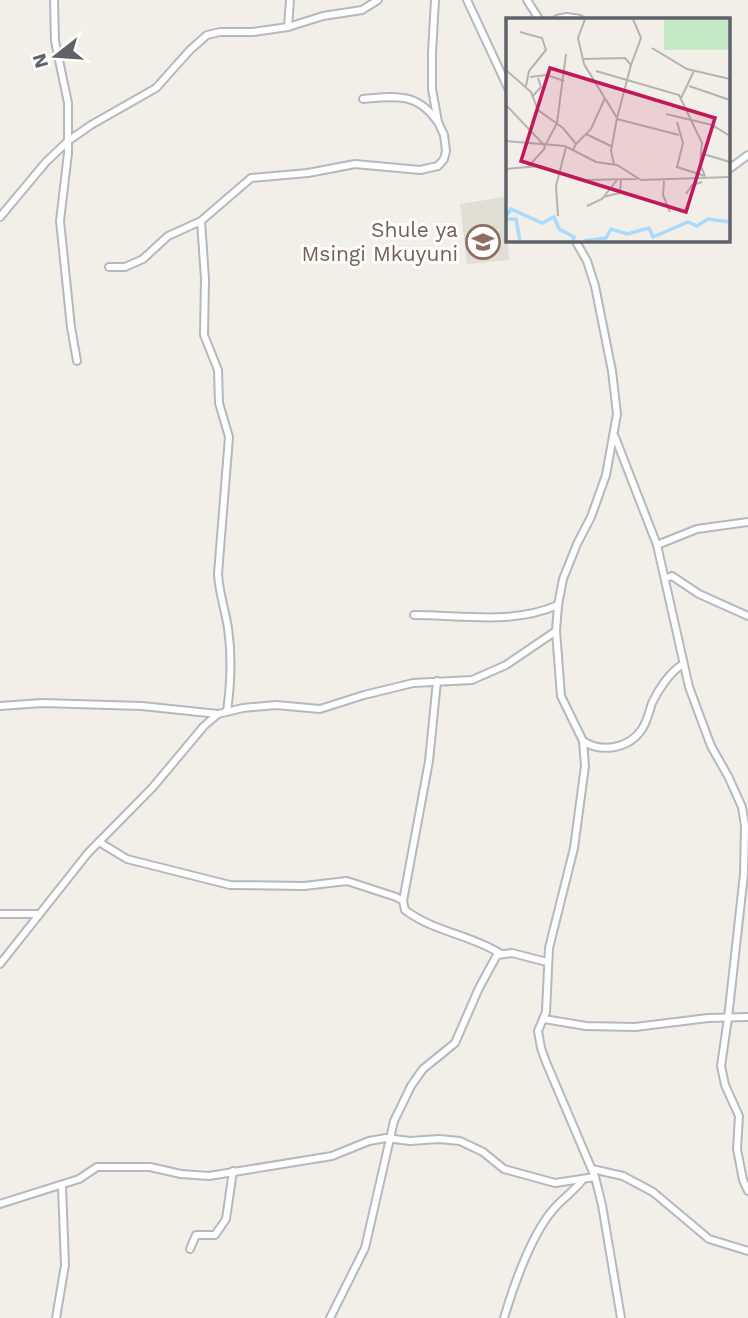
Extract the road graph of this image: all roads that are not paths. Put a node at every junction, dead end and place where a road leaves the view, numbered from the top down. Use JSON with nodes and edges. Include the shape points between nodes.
{"nodes":[{"id":1,"x":54,"y":0,"type":"edge"},
{"id":2,"x":289,"y":0,"type":"edge"},
{"id":3,"x":378,"y":0,"type":"edge"},
{"id":4,"x":435,"y":0,"type":"edge"},
{"id":5,"x":467,"y":0,"type":"edge"},
{"id":6,"x":527,"y":0,"type":"edge"},
{"id":7,"x":538,"y":18,"type":"edge"},
{"id":8,"x":288,"y":27,"type":"junction"},
{"id":9,"x":506,"y":84,"type":"edge"},
{"id":10,"x":363,"y":99,"type":"dead end"},
{"id":11,"x":438,"y":122,"type":"junction"},
{"id":12,"x":68,"y":141,"type":"junction"},
{"id":13,"x":748,"y":155,"type":"edge"},
{"id":14,"x":730,"y":168,"type":"edge"},
{"id":15,"x":0,"y":217,"type":"edge"},
{"id":16,"x":201,"y":221,"type":"junction"},
{"id":17,"x":576,"y":242,"type":"edge"},
{"id":18,"x":109,"y":267,"type":"dead end"},
{"id":19,"x":77,"y":361,"type":"dead end"},
{"id":20,"x":614,"y":435,"type":"junction"},
{"id":21,"x":748,"y":522,"type":"edge"},
{"id":22,"x":657,"y":545,"type":"junction"},
{"id":23,"x":666,"y":578,"type":"junction"},
{"id":24,"x":558,"y":605,"type":"junction"},
{"id":25,"x":414,"y":615,"type":"dead end"},
{"id":26,"x":748,"y":617,"type":"edge"},
{"id":27,"x":556,"y":631,"type":"junction"},
{"id":28,"x":683,"y":664,"type":"junction"},
{"id":29,"x":437,"y":681,"type":"junction"},
{"id":30,"x":0,"y":705,"type":"edge"},
{"id":31,"x":227,"y":711,"type":"junction"},
{"id":32,"x":218,"y":714,"type":"junction"},
{"id":33,"x":583,"y":741,"type":"junction"},
{"id":34,"x":99,"y":842,"type":"junction"},
{"id":35,"x":403,"y":901,"type":"junction"},
{"id":36,"x":0,"y":914,"type":"edge"},
{"id":37,"x":40,"y":914,"type":"junction"},
{"id":38,"x":501,"y":954,"type":"junction"},
{"id":39,"x":547,"y":962,"type":"junction"},
{"id":40,"x":0,"y":964,"type":"edge"},
{"id":41,"x":748,"y":1017,"type":"edge"},
{"id":42,"x":729,"y":1018,"type":"junction"},
{"id":43,"x":544,"y":1019,"type":"junction"},
{"id":44,"x":390,"y":1138,"type":"junction"},
{"id":45,"x":592,"y":1169,"type":"junction"},
{"id":46,"x":233,"y":1171,"type":"junction"},
{"id":47,"x":595,"y":1177,"type":"junction"},
{"id":48,"x":583,"y":1179,"type":"junction"},
{"id":49,"x":62,"y":1186,"type":"junction"},
{"id":50,"x":748,"y":1191,"type":"edge"},
{"id":51,"x":0,"y":1204,"type":"edge"},
{"id":52,"x":190,"y":1249,"type":"dead end"},
{"id":53,"x":748,"y":1251,"type":"edge"},
{"id":54,"x":56,"y":1318,"type":"edge"},
{"id":55,"x":330,"y":1318,"type":"edge"},
{"id":56,"x":504,"y":1318,"type":"edge"},
{"id":57,"x":621,"y":1318,"type":"edge"}],
"edges":[{"from":1,"to":12,"type":"street","via":[[55,41],[67,94]]},
{"from":2,"to":8,"type":"street"},
{"from":3,"to":8,"type":"street","via":[[366,8]]},
{"from":4,"to":11,"type":"street","via":[[432,73]]},
{"from":5,"to":9,"type":"street"},
{"from":6,"to":7,"type":"street"},
{"from":8,"to":12,"type":"street","via":[[207,35],[156,88]]},
{"from":10,"to":11,"type":"street","via":[[404,97],[423,106]]},
{"from":11,"to":16,"type":"street","via":[[446,151],[432,169],[355,164],[254,178]]},
{"from":12,"to":15,"type":"street"},
{"from":12,"to":19,"type":"street","via":[[60,221]]},
{"from":13,"to":14,"type":"street"},
{"from":16,"to":18,"type":"street","via":[[168,236],[134,264]]},
{"from":16,"to":31,"type":"street","via":[[204,335],[218,370],[219,403],[229,437],[218,574],[229,641]]},
{"from":17,"to":20,"type":"street","via":[[595,286],[617,401]]},
{"from":20,"to":22,"type":"street"},
{"from":20,"to":24,"type":"street","via":[[606,475],[563,579]]},
{"from":21,"to":22,"type":"street","via":[[697,529]]},
{"from":22,"to":23,"type":"street"},
{"from":23,"to":26,"type":"street","via":[[672,576]]},
{"from":23,"to":28,"type":"street"},
{"from":24,"to":25,"type":"street","via":[[510,617]]},
{"from":24,"to":27,"type":"street"},
{"from":27,"to":29,"type":"street","via":[[484,676]]},
{"from":27,"to":33,"type":"street","via":[[562,703]]},
{"from":28,"to":33,"type":"street","via":[[656,695],[642,730],[634,737],[598,749]]},
{"from":28,"to":42,"type":"street","via":[[703,727],[742,807],[745,826]]},
{"from":29,"to":31,"type":"street","via":[[396,687],[320,709],[276,705]]},
{"from":29,"to":35,"type":"street","via":[[429,761]]},
{"from":30,"to":32,"type":"street","via":[[142,706]]},
{"from":31,"to":32,"type":"street"},
{"from":32,"to":34,"type":"street"},
{"from":33,"to":39,"type":"street","via":[[582,802]]},
{"from":34,"to":35,"type":"street","via":[[127,859],[230,885],[304,886],[347,881]]},
{"from":34,"to":37,"type":"street"},
{"from":35,"to":38,"type":"street","via":[[405,910],[428,925]]},
{"from":36,"to":37,"type":"street"},
{"from":37,"to":40,"type":"street"},
{"from":38,"to":39,"type":"street"},
{"from":38,"to":44,"type":"street","via":[[486,973],[455,1043],[428,1064],[411,1086]]},
{"from":39,"to":43,"type":"street"},
{"from":41,"to":42,"type":"street"},
{"from":42,"to":43,"type":"street","via":[[635,1027]]},
{"from":42,"to":50,"type":"street","via":[[720,1066],[739,1116],[737,1149]]},
{"from":43,"to":45,"type":"street","via":[[538,1031],[541,1048]]},
{"from":44,"to":46,"type":"street","via":[[332,1156]]},
{"from":44,"to":48,"type":"street","via":[[460,1142],[513,1173],[555,1183]]},
{"from":44,"to":55,"type":"street","via":[[365,1248]]},
{"from":45,"to":47,"type":"street"},
{"from":45,"to":53,"type":"street","via":[[616,1173],[653,1192],[709,1239]]},
{"from":46,"to":49,"type":"street","via":[[209,1175],[150,1167],[97,1167]]},
{"from":46,"to":52,"type":"street","via":[[226,1219],[215,1235],[196,1235]]},
{"from":47,"to":48,"type":"street"},
{"from":47,"to":57,"type":"street"},
{"from":48,"to":56,"type":"street","via":[[552,1210],[540,1231]]},
{"from":49,"to":51,"type":"street"},
{"from":49,"to":54,"type":"street","via":[[65,1265]]}]}
